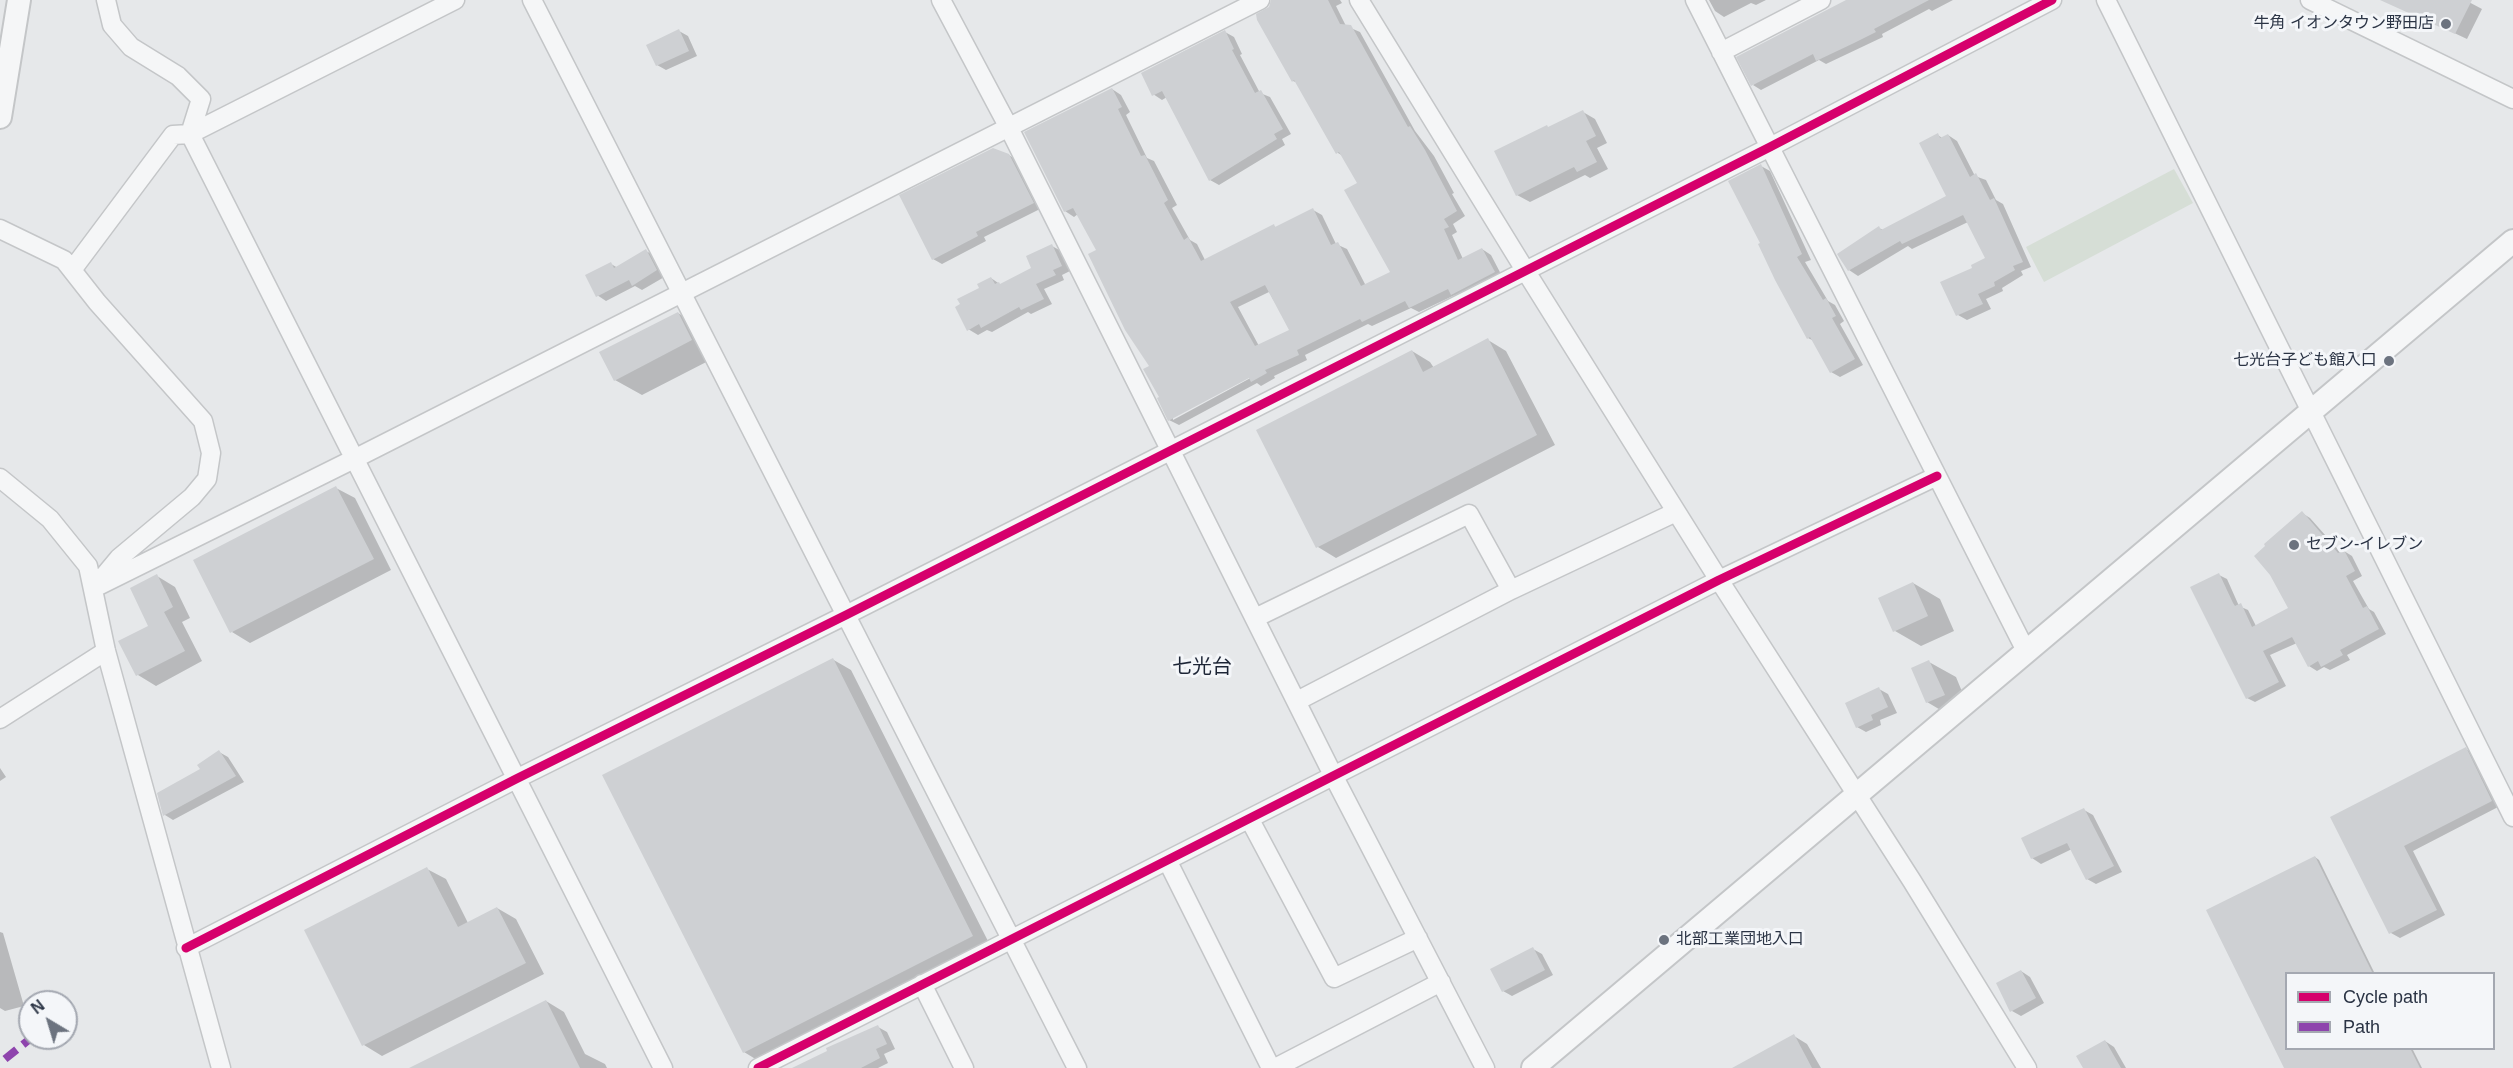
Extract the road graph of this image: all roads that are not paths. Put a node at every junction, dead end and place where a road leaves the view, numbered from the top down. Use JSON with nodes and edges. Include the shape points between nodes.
{"nodes":[{"id":1,"x":19,"y":0,"type":"edge"},
{"id":2,"x":106,"y":0,"type":"edge"},
{"id":3,"x":455,"y":0,"type":"edge"},
{"id":4,"x":532,"y":0,"type":"edge"},
{"id":5,"x":941,"y":0,"type":"edge"},
{"id":6,"x":1260,"y":0,"type":"edge"},
{"id":7,"x":1359,"y":0,"type":"edge"},
{"id":8,"x":1695,"y":0,"type":"edge"},
{"id":9,"x":1821,"y":0,"type":"edge"},
{"id":10,"x":2052,"y":0,"type":"edge"},
{"id":11,"x":2106,"y":0,"type":"edge"},
{"id":12,"x":2310,"y":0,"type":"edge"},
{"id":13,"x":1721,"y":52,"type":"junction"},
{"id":14,"x":2513,"y":99,"type":"edge"},
{"id":15,"x":0,"y":117,"type":"edge"},
{"id":16,"x":1008,"y":126,"type":"junction"},
{"id":17,"x":190,"y":134,"type":"junction"},
{"id":18,"x":1770,"y":147,"type":"junction"},
{"id":19,"x":0,"y":229,"type":"edge"},
{"id":20,"x":2513,"y":241,"type":"edge"},
{"id":21,"x":72,"y":270,"type":"junction"},
{"id":22,"x":1525,"y":270,"type":"junction"},
{"id":23,"x":682,"y":292,"type":"junction"},
{"id":24,"x":2312,"y":410,"type":"junction"},
{"id":25,"x":1171,"y":449,"type":"junction"},
{"id":26,"x":356,"y":458,"type":"junction"},
{"id":27,"x":1937,"y":476,"type":"junction"},
{"id":28,"x":0,"y":478,"type":"edge"},
{"id":29,"x":1676,"y":512,"type":"junction"},
{"id":30,"x":1719,"y":580,"type":"junction"},
{"id":31,"x":94,"y":588,"type":"junction"},
{"id":32,"x":1511,"y":590,"type":"junction"},
{"id":33,"x":846,"y":615,"type":"junction"},
{"id":34,"x":1255,"y":618,"type":"junction"},
{"id":35,"x":106,"y":651,"type":"junction"},
{"id":36,"x":2026,"y":651,"type":"junction"},
{"id":37,"x":1297,"y":701,"type":"junction"},
{"id":38,"x":0,"y":719,"type":"edge"},
{"id":39,"x":1334,"y":777,"type":"junction"},
{"id":40,"x":516,"y":779,"type":"junction"},
{"id":41,"x":1856,"y":794,"type":"junction"},
{"id":42,"x":2513,"y":817,"type":"edge"},
{"id":43,"x":1250,"y":820,"type":"junction"},
{"id":44,"x":1168,"y":862,"type":"junction"},
{"id":45,"x":1418,"y":938,"type":"junction"},
{"id":46,"x":1010,"y":940,"type":"junction"},
{"id":47,"x":186,"y":948,"type":"junction"},
{"id":48,"x":1441,"y":982,"type":"junction"},
{"id":49,"x":922,"y":984,"type":"junction"},
{"id":50,"x":221,"y":1068,"type":"edge"},
{"id":51,"x":663,"y":1068,"type":"edge"},
{"id":52,"x":758,"y":1068,"type":"edge"},
{"id":53,"x":964,"y":1068,"type":"edge"},
{"id":54,"x":1077,"y":1068,"type":"edge"},
{"id":55,"x":1273,"y":1068,"type":"edge"},
{"id":56,"x":1485,"y":1068,"type":"edge"},
{"id":57,"x":1533,"y":1068,"type":"edge"},
{"id":58,"x":2027,"y":1068,"type":"edge"}],
"edges":[{"from":1,"to":15,"type":"street"},
{"from":2,"to":17,"type":"street","via":[[112,25],[131,46],[178,76],[201,99]]},
{"from":3,"to":17,"type":"street"},
{"from":4,"to":23,"type":"street"},
{"from":5,"to":16,"type":"street"},
{"from":6,"to":16,"type":"street"},
{"from":7,"to":22,"type":"street"},
{"from":8,"to":13,"type":"street"},
{"from":9,"to":13,"type":"street"},
{"from":10,"to":18,"type":"street"},
{"from":11,"to":24,"type":"street"},
{"from":12,"to":14,"type":"street"},
{"from":13,"to":18,"type":"street"},
{"from":16,"to":23,"type":"street"},
{"from":16,"to":25,"type":"street"},
{"from":17,"to":21,"type":"street","via":[[173,135]]},
{"from":17,"to":26,"type":"street"},
{"from":18,"to":22,"type":"street"},
{"from":18,"to":27,"type":"street"},
{"from":19,"to":21,"type":"street","via":[[64,260]]},
{"from":20,"to":24,"type":"street"},
{"from":21,"to":31,"type":"street","via":[[203,421],[211,453],[207,479],[192,498],[119,558]]},
{"from":22,"to":25,"type":"street"},
{"from":22,"to":29,"type":"street"},
{"from":23,"to":26,"type":"street"},
{"from":23,"to":33,"type":"street"},
{"from":24,"to":36,"type":"street"},
{"from":24,"to":42,"type":"street"},
{"from":25,"to":33,"type":"street"},
{"from":25,"to":34,"type":"street"},
{"from":26,"to":31,"type":"street"},
{"from":26,"to":40,"type":"street"},
{"from":27,"to":30,"type":"street"},
{"from":27,"to":36,"type":"street"},
{"from":28,"to":31,"type":"street","via":[[50,519],[88,566]]},
{"from":29,"to":30,"type":"street"},
{"from":29,"to":32,"type":"street"},
{"from":30,"to":39,"type":"street"},
{"from":30,"to":41,"type":"street"},
{"from":31,"to":35,"type":"street"},
{"from":32,"to":34,"type":"street","via":[[1468,514]]},
{"from":32,"to":37,"type":"street"},
{"from":33,"to":40,"type":"street"},
{"from":33,"to":46,"type":"street"},
{"from":34,"to":37,"type":"street"},
{"from":35,"to":38,"type":"street"},
{"from":35,"to":47,"type":"street"},
{"from":36,"to":41,"type":"street"},
{"from":37,"to":39,"type":"street"},
{"from":39,"to":43,"type":"street"},
{"from":39,"to":45,"type":"street"},
{"from":40,"to":47,"type":"street"},
{"from":40,"to":51,"type":"street"},
{"from":41,"to":57,"type":"street"},
{"from":41,"to":58,"type":"street"},
{"from":43,"to":44,"type":"street"},
{"from":43,"to":45,"type":"street","via":[[1334,978]]},
{"from":44,"to":46,"type":"street"},
{"from":44,"to":55,"type":"street"},
{"from":45,"to":48,"type":"street"},
{"from":46,"to":49,"type":"street"},
{"from":46,"to":54,"type":"street"},
{"from":47,"to":50,"type":"street"},
{"from":48,"to":55,"type":"street"},
{"from":48,"to":56,"type":"street"},
{"from":49,"to":52,"type":"street"},
{"from":49,"to":53,"type":"street"}]}
